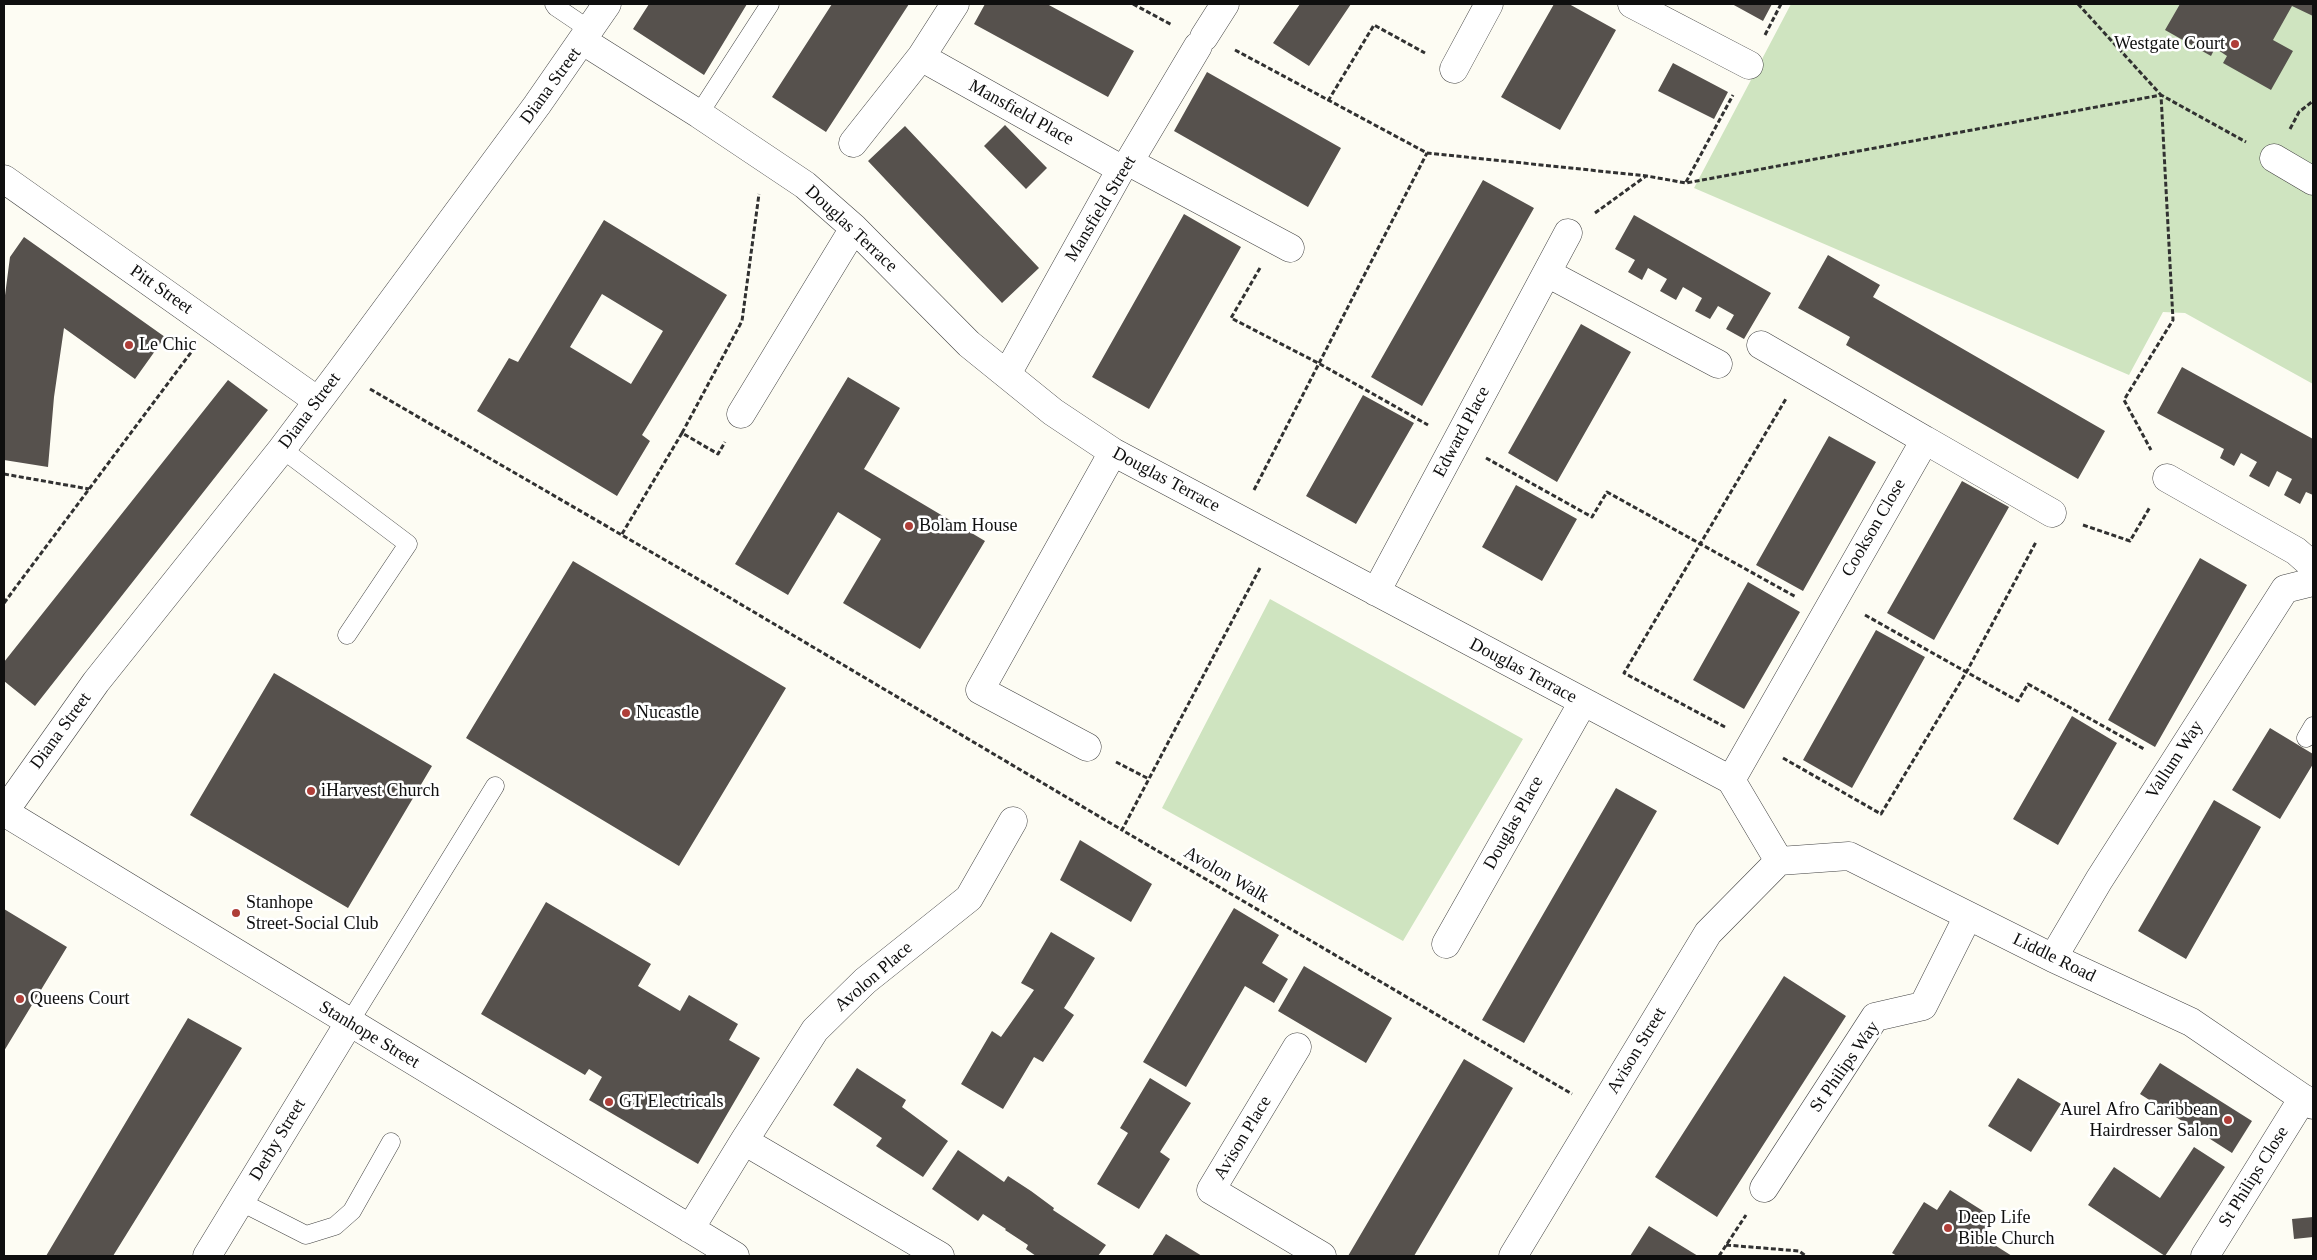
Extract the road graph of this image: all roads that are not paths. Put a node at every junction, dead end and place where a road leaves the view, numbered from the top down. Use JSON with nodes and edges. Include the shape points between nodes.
{"nodes":[{"id":1,"x":554,"y":4,"type":"edge"},
{"id":2,"x":607,"y":4,"type":"edge"},
{"id":3,"x":770,"y":4,"type":"edge"},
{"id":4,"x":955,"y":4,"type":"edge"},
{"id":5,"x":1225,"y":4,"type":"edge"},
{"id":6,"x":1489,"y":4,"type":"edge"},
{"id":7,"x":1632,"y":4,"type":"edge"},
{"id":8,"x":586,"y":36,"type":"junction"},
{"id":9,"x":921,"y":57,"type":"junction"},
{"id":10,"x":1749,"y":65,"type":"dead end"},
{"id":11,"x":1454,"y":69,"type":"road end"},
{"id":12,"x":699,"y":114,"type":"junction"},
{"id":13,"x":853,"y":144,"type":"dead end"},
{"id":14,"x":2274,"y":158,"type":"road end"},
{"id":15,"x":1125,"y":165,"type":"junction"},
{"id":16,"x":4,"y":179,"type":"edge"},
{"id":17,"x":2313,"y":181,"type":"edge"},
{"id":18,"x":854,"y":228,"type":"junction"},
{"id":19,"x":1568,"y":233,"type":"road end"},
{"id":20,"x":1283,"y":245,"type":"road end"},
{"id":21,"x":1547,"y":273,"type":"junction"},
{"id":22,"x":1761,"y":345,"type":"dead end"},
{"id":23,"x":1718,"y":364,"type":"dead end"},
{"id":24,"x":1007,"y":374,"type":"junction"},
{"id":25,"x":318,"y":401,"type":"junction"},
{"id":26,"x":741,"y":414,"type":"road end"},
{"id":27,"x":1925,"y":440,"type":"junction"},
{"id":28,"x":282,"y":448,"type":"junction"},
{"id":29,"x":1113,"y":452,"type":"junction"},
{"id":30,"x":2167,"y":478,"type":"road end"},
{"id":31,"x":2052,"y":513,"type":"road end"},
{"id":32,"x":2313,"y":566,"type":"edge"},
{"id":33,"x":2313,"y":582,"type":"edge"},
{"id":34,"x":1376,"y":592,"type":"junction"},
{"id":35,"x":347,"y":635,"type":"dead end"},
{"id":36,"x":1583,"y":702,"type":"junction"},
{"id":37,"x":1087,"y":747,"type":"dead end"},
{"id":38,"x":1731,"y":780,"type":"junction"},
{"id":39,"x":495,"y":786,"type":"dead end"},
{"id":40,"x":4,"y":812,"type":"edge"},
{"id":41,"x":1013,"y":821,"type":"dead end"},
{"id":42,"x":1779,"y":861,"type":"junction"},
{"id":43,"x":1968,"y":916,"type":"junction"},
{"id":44,"x":1446,"y":944,"type":"dead end"},
{"id":45,"x":2053,"y":958,"type":"junction"},
{"id":46,"x":349,"y":1023,"type":"junction"},
{"id":47,"x":1297,"y":1047,"type":"dead end"},
{"id":48,"x":2308,"y":1102,"type":"edge"},
{"id":49,"x":744,"y":1141,"type":"junction"},
{"id":50,"x":391,"y":1142,"type":"dead end"},
{"id":51,"x":1764,"y":1188,"type":"road end"},
{"id":52,"x":241,"y":1202,"type":"junction"},
{"id":53,"x":690,"y":1229,"type":"junction"},
{"id":54,"x":1305,"y":1252,"type":"edge"},
{"id":55,"x":207,"y":1256,"type":"edge"},
{"id":56,"x":735,"y":1256,"type":"edge"},
{"id":57,"x":940,"y":1256,"type":"edge"},
{"id":58,"x":1513,"y":1256,"type":"edge"},
{"id":59,"x":2205,"y":1256,"type":"edge"}],
"edges":[{"from":1,"to":8,"type":"lane"},
{"from":2,"to":8,"type":"street","name":"Diana Street"},
{"from":3,"to":12,"type":"lane"},
{"from":4,"to":9,"type":"street"},
{"from":5,"to":15,"type":"street","name":"Mansfield Street","via":[[1210,43]]},
{"from":6,"to":11,"type":"street"},
{"from":7,"to":10,"type":"street"},
{"from":8,"to":12,"type":"street","name":"Douglas Terrace"},
{"from":8,"to":25,"type":"street","name":"Diana Street"},
{"from":9,"to":13,"type":"street"},
{"from":9,"to":15,"type":"street","name":"Mansfield Place"},
{"from":12,"to":18,"type":"street","name":"Douglas Terrace","via":[[804,185]]},
{"from":14,"to":17,"type":"street"},
{"from":15,"to":20,"type":"street","name":"Mansfield Place"},
{"from":15,"to":24,"type":"street","name":"Mansfield Street"},
{"from":16,"to":25,"type":"street","name":"Pitt Street"},
{"from":18,"to":24,"type":"street","name":"Douglas Terrace","via":[[969,344]]},
{"from":18,"to":26,"type":"street"},
{"from":19,"to":21,"type":"street","name":"Edward Place"},
{"from":21,"to":23,"type":"street"},
{"from":21,"to":34,"type":"street","name":"Edward Place"},
{"from":22,"to":27,"type":"street"},
{"from":24,"to":29,"type":"street","name":"Douglas Terrace","via":[[1053,412]]},
{"from":25,"to":28,"type":"street","name":"Diana Street"},
{"from":27,"to":31,"type":"street"},
{"from":27,"to":38,"type":"street","name":"Cookson Close"},
{"from":28,"to":35,"type":"lane","via":[[408,544]]},
{"from":28,"to":40,"type":"street","name":"Diana Street","via":[[96,682]]},
{"from":29,"to":34,"type":"street","name":"Douglas Terrace"},
{"from":29,"to":37,"type":"street","via":[[980,690]]},
{"from":30,"to":32,"type":"street","via":[[2296,551]]},
{"from":33,"to":45,"type":"street","name":"Vallum Way","via":[[2285,589],[2099,880]]},
{"from":34,"to":36,"type":"street","name":"Douglas Terrace"},
{"from":36,"to":38,"type":"street","name":"Douglas Terrace"},
{"from":36,"to":44,"type":"street","name":"Douglas Place"},
{"from":38,"to":42,"type":"street"},
{"from":39,"to":46,"type":"lane"},
{"from":40,"to":46,"type":"street","name":"Stanhope Street"},
{"from":41,"to":49,"type":"street","name":"Avolon Place","via":[[969,898],[865,981],[815,1030]]},
{"from":42,"to":43,"type":"street","name":"Liddle Road","via":[[1849,856]]},
{"from":42,"to":58,"type":"street","name":"Avison Street","via":[[1708,933]]},
{"from":43,"to":45,"type":"street","name":"Liddle Road"},
{"from":43,"to":51,"type":"street","name":"St Philips Way","via":[[1923,1006],[1875,1018]]},
{"from":45,"to":48,"type":"street","name":"Liddle Road","via":[[2191,1022]]},
{"from":46,"to":52,"type":"street","name":"Derby Street"},
{"from":46,"to":53,"type":"street","name":"Stanhope Street"},
{"from":47,"to":54,"type":"street","name":"Avison Place","via":[[1211,1190]]},
{"from":48,"to":59,"type":"street","name":"St Philips Close"},
{"from":49,"to":53,"type":"street","name":"Avolon Place"},
{"from":49,"to":57,"type":"street"},
{"from":50,"to":52,"type":"lane","via":[[352,1211],[335,1226],[306,1234]]},
{"from":52,"to":55,"type":"street","name":"Derby Street"},
{"from":53,"to":56,"type":"street","name":"Stanhope Street"}]}
